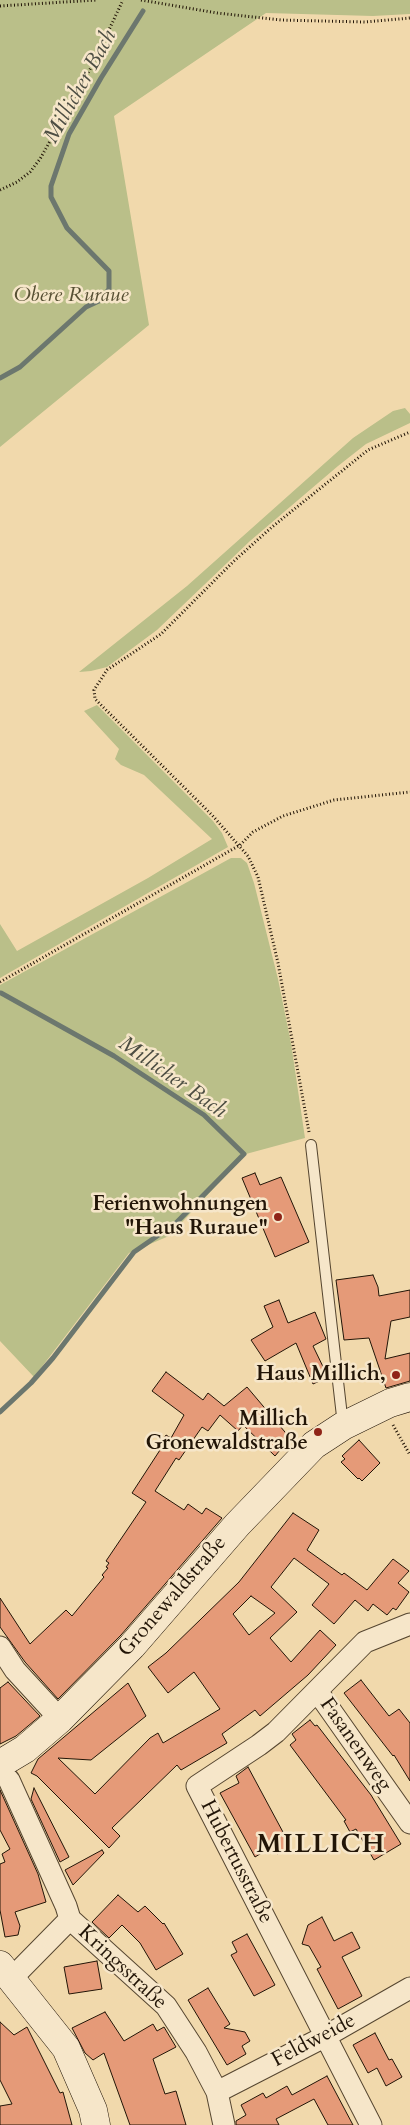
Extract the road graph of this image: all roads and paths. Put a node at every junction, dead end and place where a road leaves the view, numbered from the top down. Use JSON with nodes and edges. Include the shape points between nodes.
{"nodes":[{"id":1,"x":97,"y":0,"type":"edge"},
{"id":2,"x":123,"y":0,"type":"edge"},
{"id":3,"x":142,"y":0,"type":"edge"},
{"id":4,"x":0,"y":6,"type":"edge"},
{"id":5,"x":410,"y":18,"type":"edge"},
{"id":6,"x":0,"y":190,"type":"edge"},
{"id":7,"x":410,"y":432,"type":"edge"},
{"id":8,"x":410,"y":792,"type":"edge"},
{"id":9,"x":240,"y":846,"type":"junction"},
{"id":10,"x":0,"y":982,"type":"edge"},
{"id":11,"x":311,"y":1145,"type":"joint"},
{"id":12,"x":410,"y":1397,"type":"edge"},
{"id":13,"x":382,"y":1407,"type":"junction"},
{"id":14,"x":343,"y":1426,"type":"junction"},
{"id":15,"x":410,"y":1455,"type":"edge"},
{"id":16,"x":410,"y":1624,"type":"edge"},
{"id":17,"x":0,"y":1647,"type":"edge"},
{"id":18,"x":316,"y":1691,"type":"junction"},
{"id":19,"x":60,"y":1719,"type":"junction"},
{"id":20,"x":5,"y":1772,"type":"edge"},
{"id":21,"x":410,"y":1823,"type":"edge"},
{"id":22,"x":70,"y":1919,"type":"junction"},
{"id":23,"x":6,"y":1971,"type":"edge"},
{"id":24,"x":410,"y":1988,"type":"edge"},
{"id":25,"x":326,"y":2036,"type":"junction"},
{"id":26,"x":217,"y":2092,"type":"junction"},
{"id":27,"x":96,"y":2125,"type":"edge"},
{"id":28,"x":224,"y":2125,"type":"edge"},
{"id":29,"x":371,"y":2125,"type":"edge"}],
"edges":[{"from":1,"to":4,"type":"path"},
{"from":2,"to":6,"type":"path","via":[[93,64],[40,159],[30,172]]},
{"from":3,"to":5,"type":"path","via":[[281,20],[365,22]]},
{"from":7,"to":9,"type":"path","via":[[368,450],[272,527],[234,560],[161,634],[107,670],[94,690],[95,699],[212,814]]},
{"from":8,"to":9,"type":"path","via":[[334,800],[310,806],[253,832]]},
{"from":9,"to":10,"type":"path"},
{"from":9,"to":11,"type":"path","via":[[258,878],[295,1046]]},
{"from":11,"to":14,"type":"lane"},
{"from":12,"to":13,"type":"main road","name":"Gronewaldstraße"},
{"from":13,"to":14,"type":"main road","name":"Gronewaldstraße"},
{"from":13,"to":15,"type":"path"},
{"from":14,"to":19,"type":"main road","name":"Gronewaldstraße","via":[[314,1446],[236,1525],[132,1646]]},
{"from":16,"to":18,"type":"street","name":"Hubertusstraße","via":[[365,1642]]},
{"from":17,"to":19,"type":"street","via":[[14,1670]]},
{"from":18,"to":21,"type":"street","name":"Fasanenweg"},
{"from":18,"to":25,"type":"street","name":"Hubertusstraße","via":[[271,1736],[197,1786]]},
{"from":19,"to":20,"type":"main road","name":"Gronewaldstraße"},
{"from":20,"to":22,"type":"street","name":"Kringsstraße"},
{"from":22,"to":23,"type":"street","name":"Kringsstraße"},
{"from":22,"to":26,"type":"street","name":"Kringsstraße","via":[[166,2006]]},
{"from":23,"to":27,"type":"main road","via":[[66,2048],[93,2110]]},
{"from":24,"to":25,"type":"street","name":"Feldweide"},
{"from":25,"to":26,"type":"street","name":"Feldweide"},
{"from":25,"to":29,"type":"street","name":"Hubertusstraße"},
{"from":26,"to":28,"type":"street","name":"Kringsstraße"}]}
